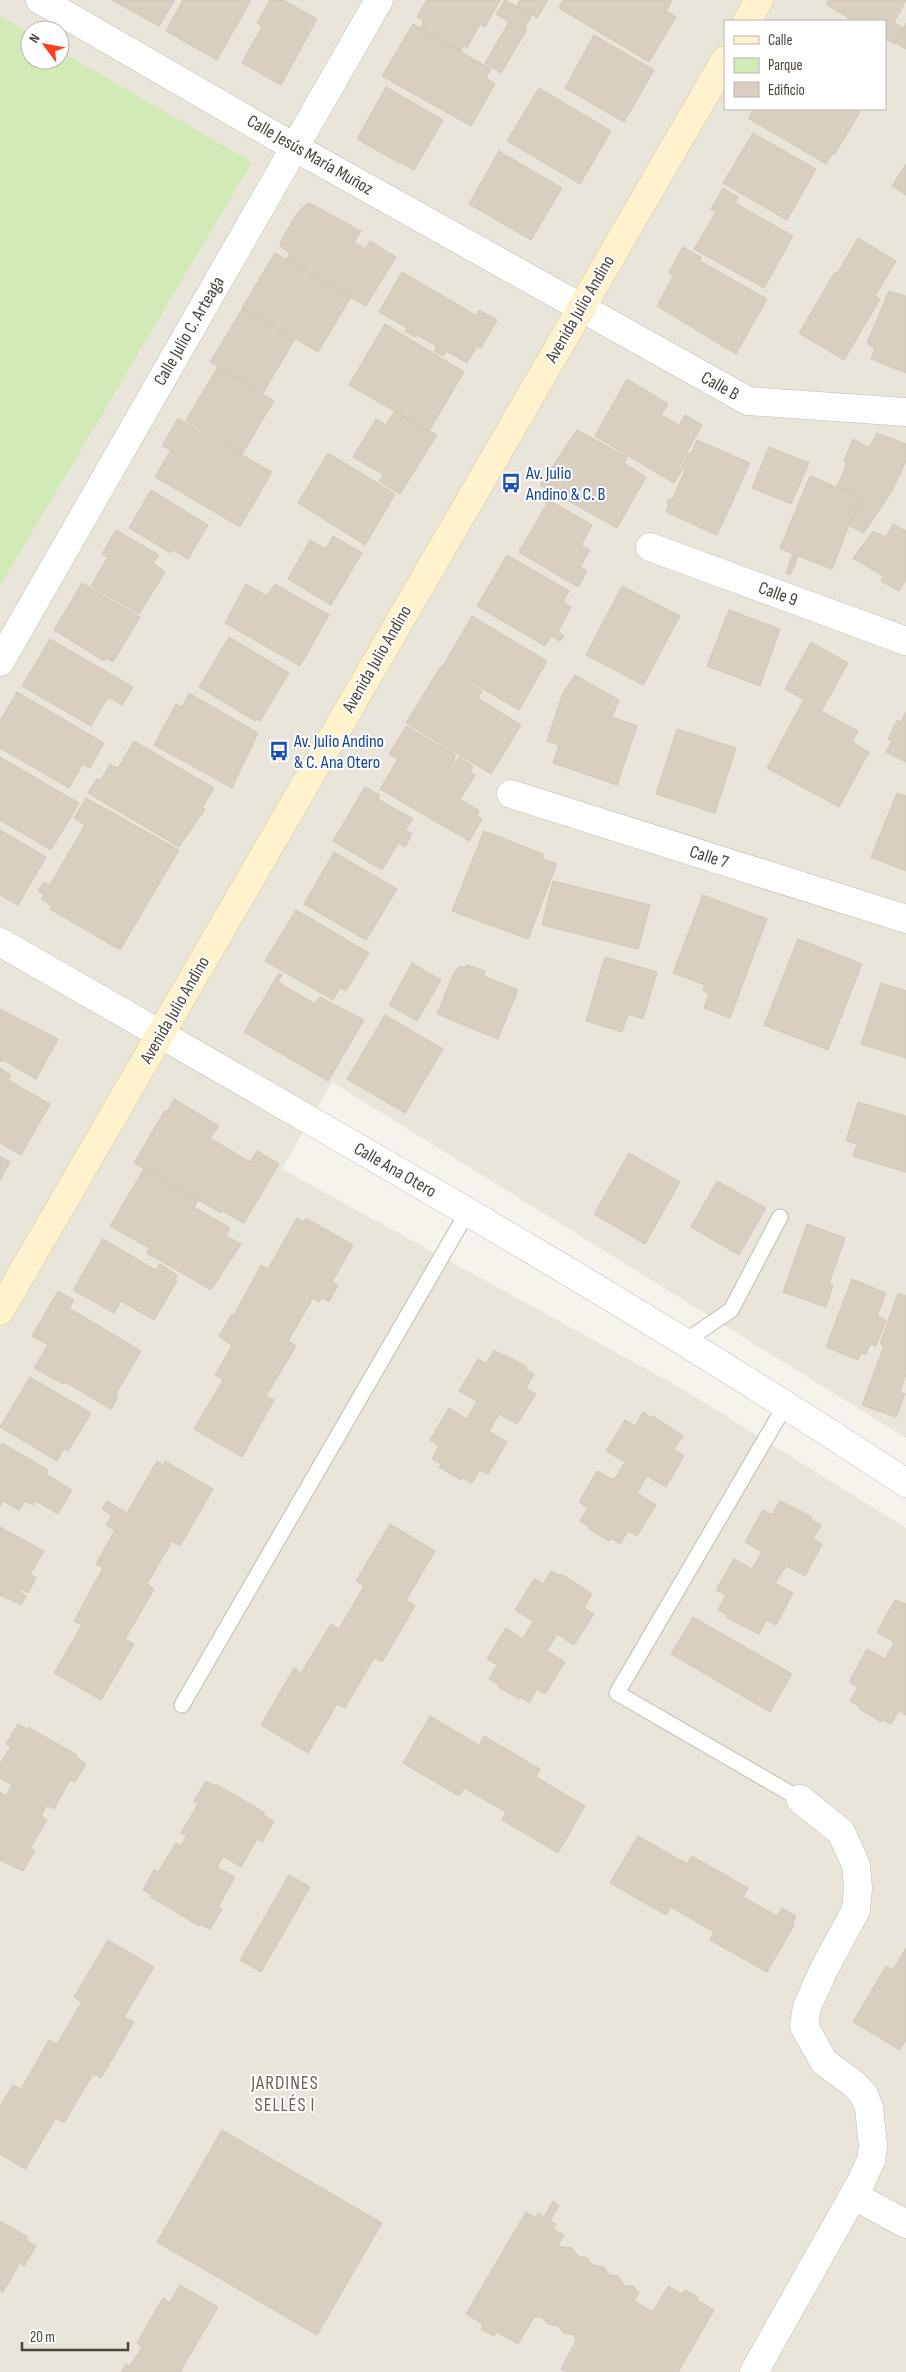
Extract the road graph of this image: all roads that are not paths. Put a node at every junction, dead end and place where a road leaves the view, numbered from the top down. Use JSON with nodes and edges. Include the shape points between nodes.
{"nodes":[{"id":1,"x":40,"y":0,"type":"edge"},
{"id":2,"x":379,"y":0,"type":"edge"},
{"id":3,"x":760,"y":0,"type":"edge"},
{"id":4,"x":748,"y":20,"type":"edge"},
{"id":5,"x":724,"y":62,"type":"edge"},
{"id":6,"x":294,"y":147,"type":"junction"},
{"id":7,"x":581,"y":307,"type":"junction"},
{"id":8,"x":906,"y":412,"type":"edge"},
{"id":9,"x":650,"y":547,"type":"dead end"},
{"id":10,"x":906,"y":641,"type":"edge"},
{"id":11,"x":0,"y":662,"type":"edge"},
{"id":12,"x":511,"y":794,"type":"dead end"},
{"id":13,"x":906,"y":920,"type":"edge"},
{"id":14,"x":0,"y":942,"type":"edge"},
{"id":15,"x":161,"y":1035,"type":"junction"},
{"id":16,"x":468,"y":1211,"type":"junction"},
{"id":17,"x":780,"y":1218,"type":"dead end"},
{"id":18,"x":0,"y":1311,"type":"edge"},
{"id":19,"x":684,"y":1342,"type":"junction"},
{"id":20,"x":786,"y":1404,"type":"junction"},
{"id":21,"x":906,"y":1483,"type":"edge"},
{"id":22,"x":182,"y":1705,"type":"dead end"},
{"id":23,"x":800,"y":1799,"type":"joint"},
{"id":24,"x":854,"y":2196,"type":"junction"},
{"id":25,"x":906,"y":2224,"type":"edge"},
{"id":26,"x":754,"y":2372,"type":"edge"}],
"edges":[{"from":1,"to":6,"type":"street","name":"Calle Jesús María Muñoz"},
{"from":2,"to":6,"type":"street","name":"Calle Julio C. Arteaga"},
{"from":3,"to":4,"type":"street"},
{"from":5,"to":7,"type":"street","name":"Avenida Julio Andino"},
{"from":6,"to":7,"type":"street","name":"Calle Jesús María Muñoz"},
{"from":6,"to":11,"type":"street","name":"Calle Julio C. Arteaga"},
{"from":7,"to":8,"type":"street","name":"Calle B","via":[[748,401]]},
{"from":7,"to":15,"type":"street","name":"Avenida Julio Andino"},
{"from":9,"to":10,"type":"street","name":"Calle 9"},
{"from":12,"to":13,"type":"street","name":"Calle 7"},
{"from":14,"to":15,"type":"street","name":"Calle Ana Otero"},
{"from":15,"to":16,"type":"street","name":"Calle Ana Otero"},
{"from":15,"to":18,"type":"street","name":"Avenida Julio Andino"},
{"from":16,"to":19,"type":"street","name":"Calle Ana Otero"},
{"from":16,"to":22,"type":"lane"},
{"from":17,"to":19,"type":"lane","via":[[731,1310]]},
{"from":19,"to":20,"type":"street","name":"Calle Ana Otero"},
{"from":20,"to":21,"type":"street","name":"Calle Ana Otero"},
{"from":20,"to":23,"type":"lane","via":[[618,1693]]},
{"from":23,"to":24,"type":"street","via":[[841,1832],[856,1865],[856,1910],[807,2007],[804,2026],[824,2062],[854,2084],[864,2095],[869,2108],[873,2146],[871,2160]]},
{"from":24,"to":25,"type":"street"},
{"from":24,"to":26,"type":"street"}]}
